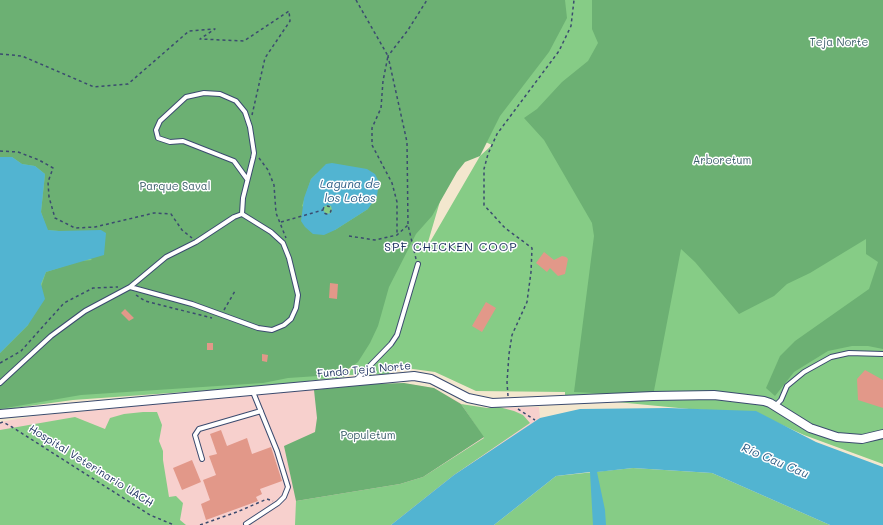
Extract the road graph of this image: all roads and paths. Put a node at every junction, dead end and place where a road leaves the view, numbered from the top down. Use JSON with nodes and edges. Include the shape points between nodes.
{"nodes":[{"id":1,"x":356,"y":0,"type":"edge"},
{"id":2,"x":427,"y":0,"type":"edge"},
{"id":3,"x":574,"y":0,"type":"edge"},
{"id":4,"x":0,"y":54,"type":"edge"},
{"id":5,"x":388,"y":56,"type":"junction"},
{"id":6,"x":250,"y":127,"type":"junction"},
{"id":7,"x":0,"y":151,"type":"edge"},
{"id":8,"x":254,"y":153,"type":"junction"},
{"id":9,"x":247,"y":179,"type":"junction"},
{"id":10,"x":323,"y":210,"type":"junction"},
{"id":11,"x":242,"y":214,"type":"junction"},
{"id":12,"x":280,"y":222,"type":"junction"},
{"id":13,"x":408,"y":225,"type":"junction"},
{"id":14,"x":397,"y":235,"type":"junction"},
{"id":15,"x":349,"y":236,"type":"dead end"},
{"id":16,"x":196,"y":242,"type":"junction"},
{"id":17,"x":288,"y":242,"type":"dead end"},
{"id":18,"x":418,"y":264,"type":"joint"},
{"id":19,"x":130,"y":287,"type":"junction"},
{"id":20,"x":883,"y":354,"type":"edge"},
{"id":21,"x":0,"y":363,"type":"edge"},
{"id":22,"x":354,"y":382,"type":"junction"},
{"id":23,"x":0,"y":383,"type":"edge"},
{"id":24,"x":253,"y":392,"type":"junction"},
{"id":25,"x":510,"y":402,"type":"junction"},
{"id":26,"x":775,"y":406,"type":"junction"},
{"id":27,"x":261,"y":411,"type":"junction"},
{"id":28,"x":0,"y":414,"type":"edge"},
{"id":29,"x":535,"y":420,"type":"dead end"},
{"id":30,"x":0,"y":423,"type":"edge"},
{"id":31,"x":883,"y":434,"type":"edge"},
{"id":32,"x":202,"y":459,"type":"dead end"},
{"id":33,"x":278,"y":503,"type":"junction"},
{"id":34,"x":246,"y":524,"type":"dead end"},
{"id":35,"x":174,"y":525,"type":"edge"},
{"id":36,"x":200,"y":525,"type":"edge"}],
"edges":[{"from":1,"to":5,"type":"path"},
{"from":2,"to":5,"type":"path"},
{"from":3,"to":25,"type":"path","via":[[571,26],[559,51],[497,134],[484,169],[484,205],[505,228],[532,248],[527,302],[512,335],[509,354],[507,382]]},
{"from":4,"to":6,"type":"path","via":[[22,56],[94,86],[128,84],[189,31],[215,29],[200,39],[244,41],[289,11],[290,21],[265,58]]},
{"from":5,"to":13,"type":"path","via":[[407,142]]},
{"from":5,"to":14,"type":"path","via":[[381,108],[372,128],[372,144],[392,183],[397,202]]},
{"from":6,"to":8,"type":"lane"},
{"from":6,"to":9,"type":"lane","via":[[245,112],[236,101],[220,94],[204,93],[186,97],[160,121],[156,130],[158,138],[170,142],[183,141],[234,162]]},
{"from":7,"to":16,"type":"path","via":[[18,152],[53,168],[48,182],[54,218],[75,228],[95,227],[154,213],[171,214],[182,230]]},
{"from":8,"to":9,"type":"lane"},
{"from":8,"to":12,"type":"path","via":[[268,170],[274,185],[276,213]]},
{"from":9,"to":11,"type":"lane"},
{"from":10,"to":10,"type":"path","via":[[327,205],[332,209],[328,214]]},
{"from":10,"to":12,"type":"path"},
{"from":11,"to":16,"type":"lane"},
{"from":11,"to":19,"type":"lane","via":[[271,232],[283,243],[289,258],[298,295],[291,319],[284,325],[272,330],[258,328],[192,304]]},
{"from":12,"to":17,"type":"path"},
{"from":13,"to":14,"type":"path"},
{"from":13,"to":18,"type":"path"},
{"from":14,"to":15,"type":"path","via":[[375,240]]},
{"from":16,"to":19,"type":"lane","via":[[166,258]]},
{"from":18,"to":22,"type":"lane","via":[[397,335]]},
{"from":19,"to":21,"type":"path","via":[[93,288],[64,303],[21,351]]},
{"from":19,"to":23,"type":"lane","via":[[68,323]]},
{"from":20,"to":26,"type":"lane","via":[[849,354],[831,358],[804,372],[787,386],[781,400]]},
{"from":22,"to":24,"type":"street","name":"Fundo Teja Norte"},
{"from":22,"to":25,"type":"street","name":"Fundo Teja Norte","via":[[420,377],[475,400]]},
{"from":24,"to":27,"type":"lane"},
{"from":24,"to":28,"type":"street","name":"Fundo Teja Norte"},
{"from":25,"to":26,"type":"street","name":"Fundo Teja Norte","via":[[714,395],[764,401]]},
{"from":25,"to":29,"type":"path"},
{"from":26,"to":31,"type":"street","name":"Fundo Teja Norte","via":[[810,428],[837,437],[862,439]]},
{"from":27,"to":32,"type":"lane","via":[[199,428],[195,435]]},
{"from":27,"to":33,"type":"lane","via":[[288,487]]},
{"from":30,"to":35,"type":"path","name":"Hospital Veterinario UACH","via":[[12,427],[150,515]]},
{"from":33,"to":34,"type":"lane"},
{"from":33,"to":36,"type":"path","via":[[267,499]]}]}
